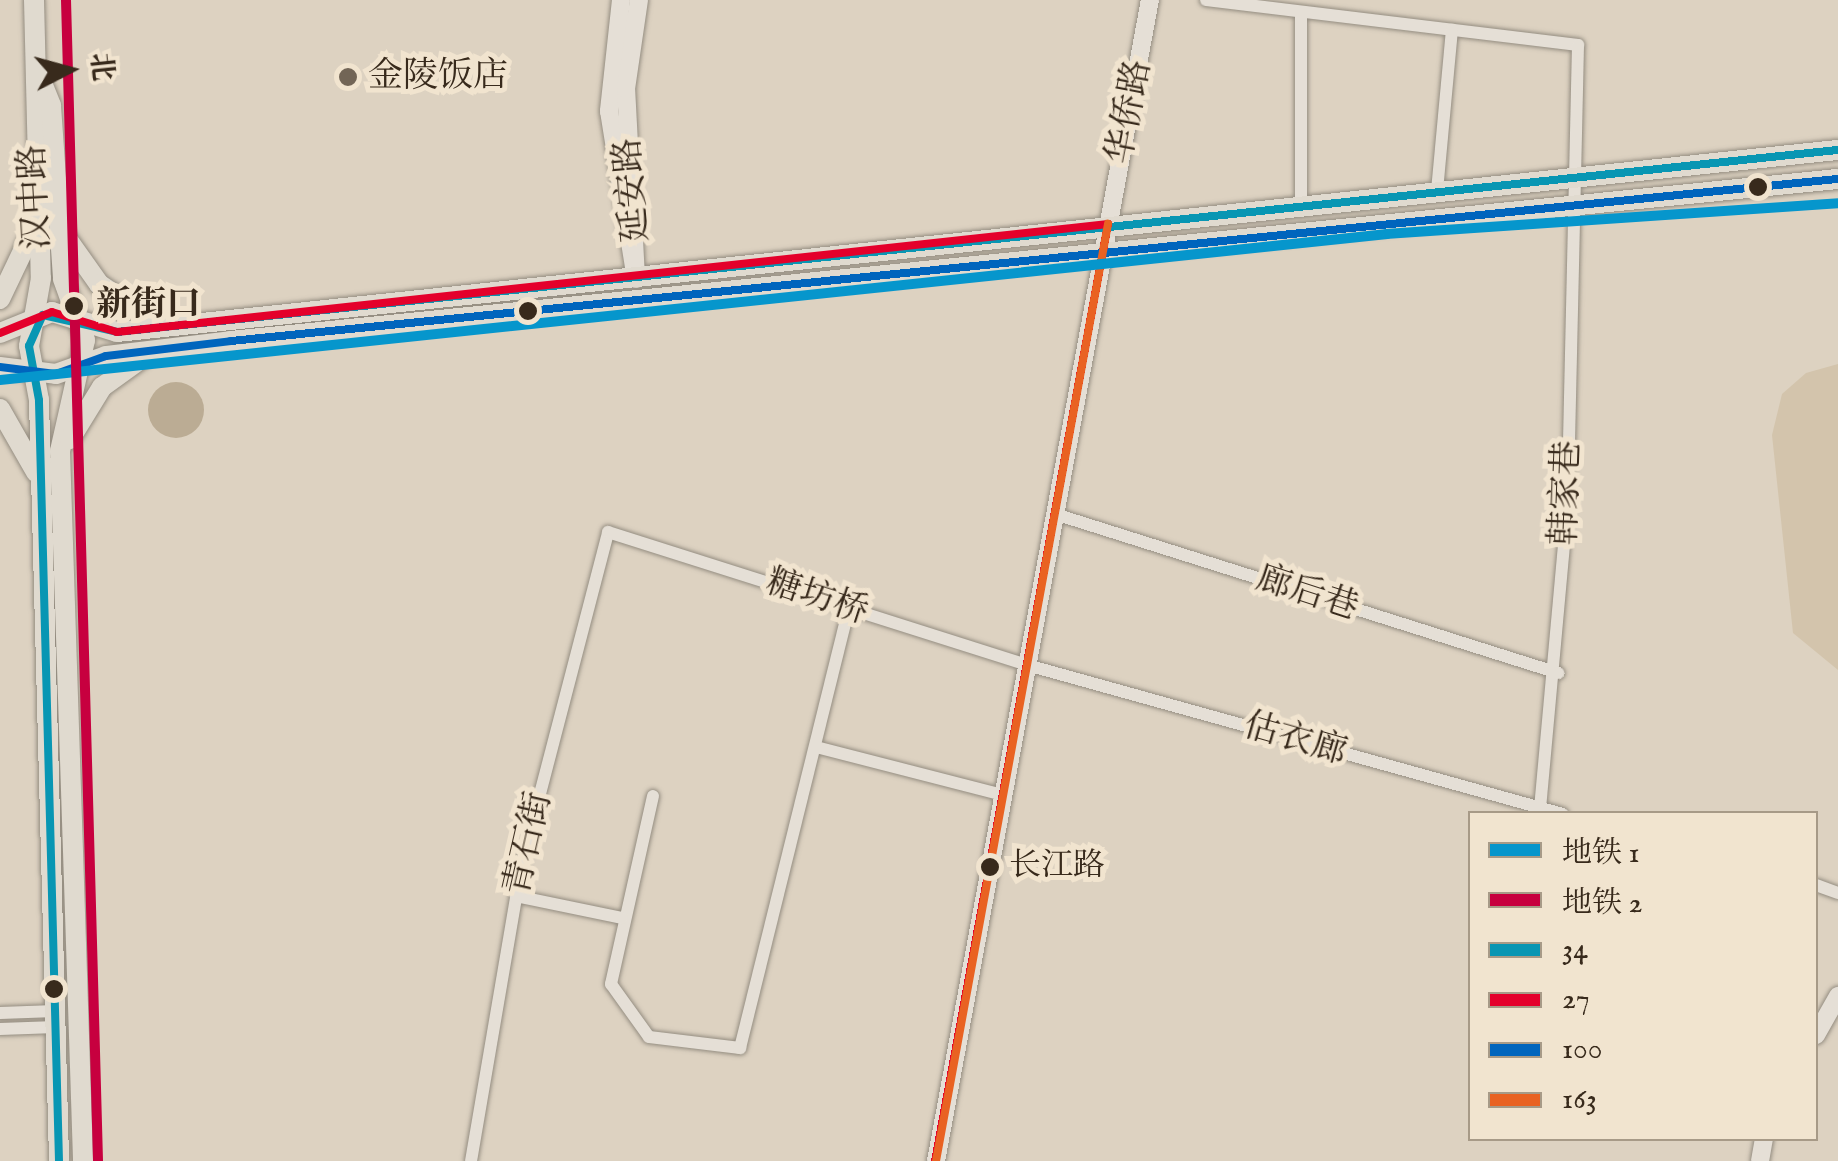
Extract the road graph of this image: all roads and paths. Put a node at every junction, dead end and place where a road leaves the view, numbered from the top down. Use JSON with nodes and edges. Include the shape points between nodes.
{"nodes":[{"id":1,"x":34,"y":0,"type":"edge"},
{"id":2,"x":621,"y":0,"type":"edge"},
{"id":3,"x":639,"y":0,"type":"edge"},
{"id":4,"x":1150,"y":0,"type":"edge"},
{"id":5,"x":1206,"y":0,"type":"edge"},
{"id":6,"x":1301,"y":12,"type":"junction"},
{"id":7,"x":1452,"y":30,"type":"junction"},
{"id":8,"x":1838,"y":150,"type":"edge"},
{"id":9,"x":1574,"y":176,"type":"junction"},
{"id":10,"x":1838,"y":179,"type":"edge"},
{"id":11,"x":1436,"y":191,"type":"junction"},
{"id":12,"x":1301,"y":206,"type":"junction"},
{"id":13,"x":1574,"y":207,"type":"junction"},
{"id":14,"x":47,"y":214,"type":"junction"},
{"id":15,"x":1108,"y":224,"type":"junction"},
{"id":16,"x":1102,"y":255,"type":"junction"},
{"id":17,"x":636,"y":278,"type":"junction"},
{"id":18,"x":0,"y":298,"type":"edge"},
{"id":19,"x":76,"y":315,"type":"junction"},
{"id":20,"x":32,"y":322,"type":"junction"},
{"id":21,"x":0,"y":333,"type":"edge"},
{"id":22,"x":170,"y":338,"type":"junction"},
{"id":23,"x":0,"y":367,"type":"edge"},
{"id":24,"x":80,"y":367,"type":"junction"},
{"id":25,"x":34,"y":372,"type":"junction"},
{"id":26,"x":0,"y":409,"type":"edge"},
{"id":27,"x":51,"y":482,"type":"junction"},
{"id":28,"x":1055,"y":514,"type":"junction"},
{"id":29,"x":608,"y":532,"type":"joint"},
{"id":30,"x":849,"y":608,"type":"junction"},
{"id":31,"x":1027,"y":664,"type":"junction"},
{"id":32,"x":1558,"y":674,"type":"junction"},
{"id":33,"x":816,"y":747,"type":"junction"},
{"id":34,"x":652,"y":796,"type":"dead end"},
{"id":35,"x":1003,"y":796,"type":"junction"},
{"id":36,"x":1540,"y":808,"type":"junction"},
{"id":37,"x":1551,"y":811,"type":"edge"},
{"id":38,"x":516,"y":896,"type":"dead end"},
{"id":39,"x":622,"y":918,"type":"junction"},
{"id":40,"x":1838,"y":996,"type":"edge"},
{"id":41,"x":0,"y":1012,"type":"edge"},
{"id":42,"x":55,"y":1019,"type":"junction"},
{"id":43,"x":0,"y":1029,"type":"edge"},
{"id":44,"x":1818,"y":1031,"type":"edge"},
{"id":45,"x":60,"y":1161,"type":"edge"},
{"id":46,"x":83,"y":1161,"type":"edge"},
{"id":47,"x":471,"y":1161,"type":"edge"},
{"id":48,"x":936,"y":1161,"type":"edge"}],
"edges":[{"from":1,"to":14,"type":"main road","name":"汉中路","via":[[38,72],[51,106]]},
{"from":2,"to":17,"type":"main road","name":"延安路","via":[[609,110]]},
{"from":3,"to":17,"type":"main road","name":"延安路","via":[[626,90]]},
{"from":4,"to":15,"type":"main road","name":"华侨路"},
{"from":5,"to":6,"type":"street"},
{"from":6,"to":7,"type":"street"},
{"from":6,"to":12,"type":"street"},
{"from":7,"to":9,"type":"street","name":"韩家巷","via":[[1578,46]]},
{"from":7,"to":11,"type":"street"},
{"from":8,"to":9,"type":"main road"},
{"from":9,"to":11,"type":"main road"},
{"from":9,"to":13,"type":"street","name":"韩家巷"},
{"from":10,"to":13,"type":"main road"},
{"from":11,"to":12,"type":"main road"},
{"from":12,"to":15,"type":"main road"},
{"from":13,"to":16,"type":"main road"},
{"from":13,"to":32,"type":"street","name":"韩家巷"},
{"from":14,"to":18,"type":"main road"},
{"from":14,"to":19,"type":"main road","name":"汉中路"},
{"from":14,"to":20,"type":"main road","name":"汉中路"},
{"from":14,"to":22,"type":"main road","via":[[85,271]]},
{"from":15,"to":16,"type":"main road"},
{"from":15,"to":17,"type":"main road"},
{"from":16,"to":22,"type":"main road"},
{"from":16,"to":28,"type":"main road"},
{"from":17,"to":22,"type":"main road"},
{"from":19,"to":20,"type":"main road"},
{"from":19,"to":22,"type":"main road","via":[[118,332]]},
{"from":19,"to":24,"type":"main road","name":"汉中路","via":[[85,340]]},
{"from":20,"to":21,"type":"main road"},
{"from":20,"to":25,"type":"main road","name":"汉中路"},
{"from":22,"to":24,"type":"main road"},
{"from":22,"to":27,"type":"main road","via":[[102,387],[74,424]]},
{"from":23,"to":25,"type":"main road"},
{"from":24,"to":25,"type":"main road"},
{"from":24,"to":27,"type":"main road"},
{"from":25,"to":27,"type":"main road","name":"汉中路"},
{"from":26,"to":27,"type":"main road"},
{"from":27,"to":42,"type":"main road"},
{"from":27,"to":46,"type":"main road"},
{"from":28,"to":31,"type":"main road"},
{"from":28,"to":32,"type":"street","name":"廊后巷"},
{"from":29,"to":30,"type":"street","name":"糖坊桥"},
{"from":29,"to":47,"type":"street","name":"青石街","via":[[522,863]]},
{"from":30,"to":31,"type":"street","name":"糖坊桥"},
{"from":30,"to":33,"type":"street"},
{"from":31,"to":35,"type":"main road"},
{"from":31,"to":36,"type":"street","name":"估衣廊"},
{"from":32,"to":36,"type":"street","name":"韩家巷"},
{"from":33,"to":35,"type":"street"},
{"from":33,"to":39,"type":"street","via":[[740,1048],[650,1037],[611,984]]},
{"from":34,"to":39,"type":"street"},
{"from":35,"to":48,"type":"main road"},
{"from":36,"to":37,"type":"street","name":"估衣廊"},
{"from":38,"to":39,"type":"street"},
{"from":40,"to":44,"type":"main road"},
{"from":41,"to":42,"type":"street"},
{"from":42,"to":43,"type":"street"},
{"from":42,"to":45,"type":"main road"}]}
